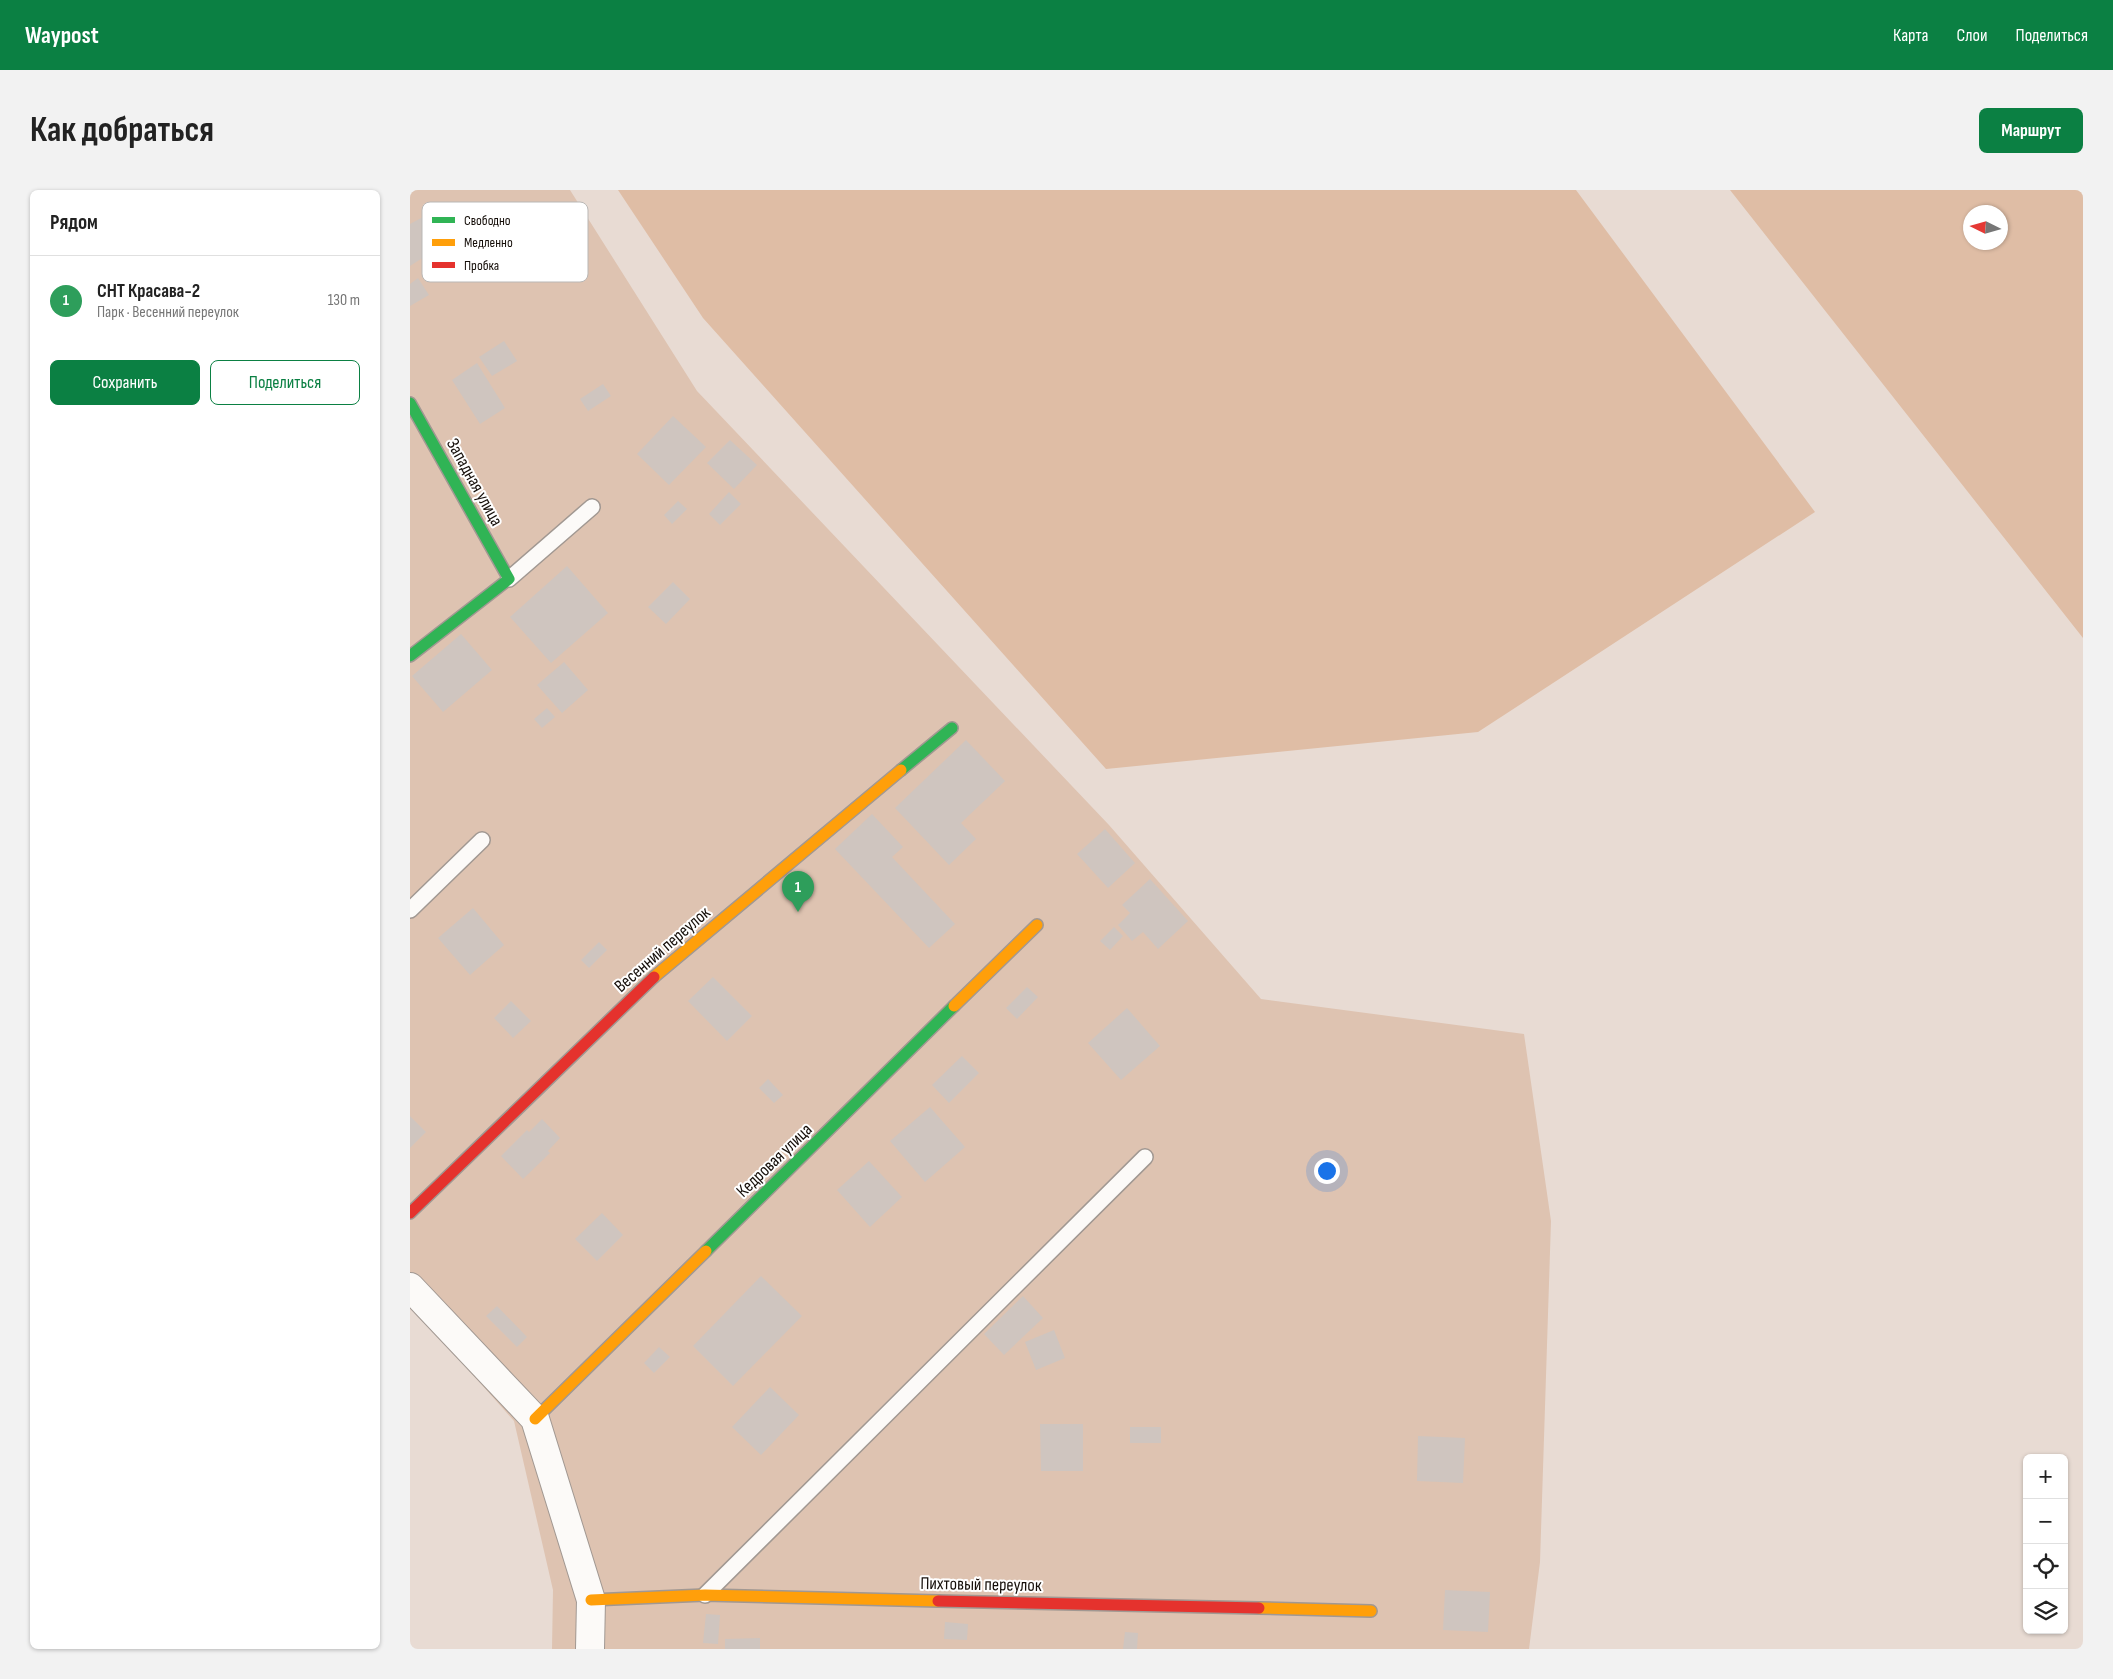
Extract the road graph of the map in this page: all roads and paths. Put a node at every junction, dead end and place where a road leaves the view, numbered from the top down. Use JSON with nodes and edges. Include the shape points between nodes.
{"nodes":[{"id":1,"x":410,"y":403,"type":"edge"},
{"id":2,"x":592,"y":507,"type":"dead end"},
{"id":3,"x":509,"y":579,"type":"junction"},
{"id":4,"x":410,"y":656,"type":"edge"},
{"id":5,"x":952,"y":728,"type":"dead end"},
{"id":6,"x":482,"y":840,"type":"dead end"},
{"id":7,"x":410,"y":910,"type":"edge"},
{"id":8,"x":1037,"y":926,"type":"dead end"},
{"id":9,"x":1145,"y":1157,"type":"dead end"},
{"id":10,"x":410,"y":1213,"type":"edge"},
{"id":11,"x":410,"y":1287,"type":"edge"},
{"id":12,"x":535,"y":1419,"type":"junction"},
{"id":13,"x":705,"y":1595,"type":"junction"},
{"id":14,"x":591,"y":1600,"type":"junction"},
{"id":15,"x":1371,"y":1611,"type":"dead end"},
{"id":16,"x":590,"y":1649,"type":"edge"}],
"edges":[{"from":1,"to":3,"type":"street","name":"Западная улица"},
{"from":2,"to":3,"type":"lane"},
{"from":3,"to":4,"type":"street"},
{"from":5,"to":10,"type":"street","name":"Весенний переулок","via":[[660,971]]},
{"from":6,"to":7,"type":"lane"},
{"from":8,"to":12,"type":"street","name":"Кедровая улица"},
{"from":9,"to":13,"type":"lane"},
{"from":11,"to":12,"type":"street"},
{"from":12,"to":14,"type":"street"},
{"from":13,"to":14,"type":"street","name":"Пихтовый переулок"},
{"from":13,"to":15,"type":"street","name":"Пихтовый переулок"},
{"from":14,"to":16,"type":"street"}]}
